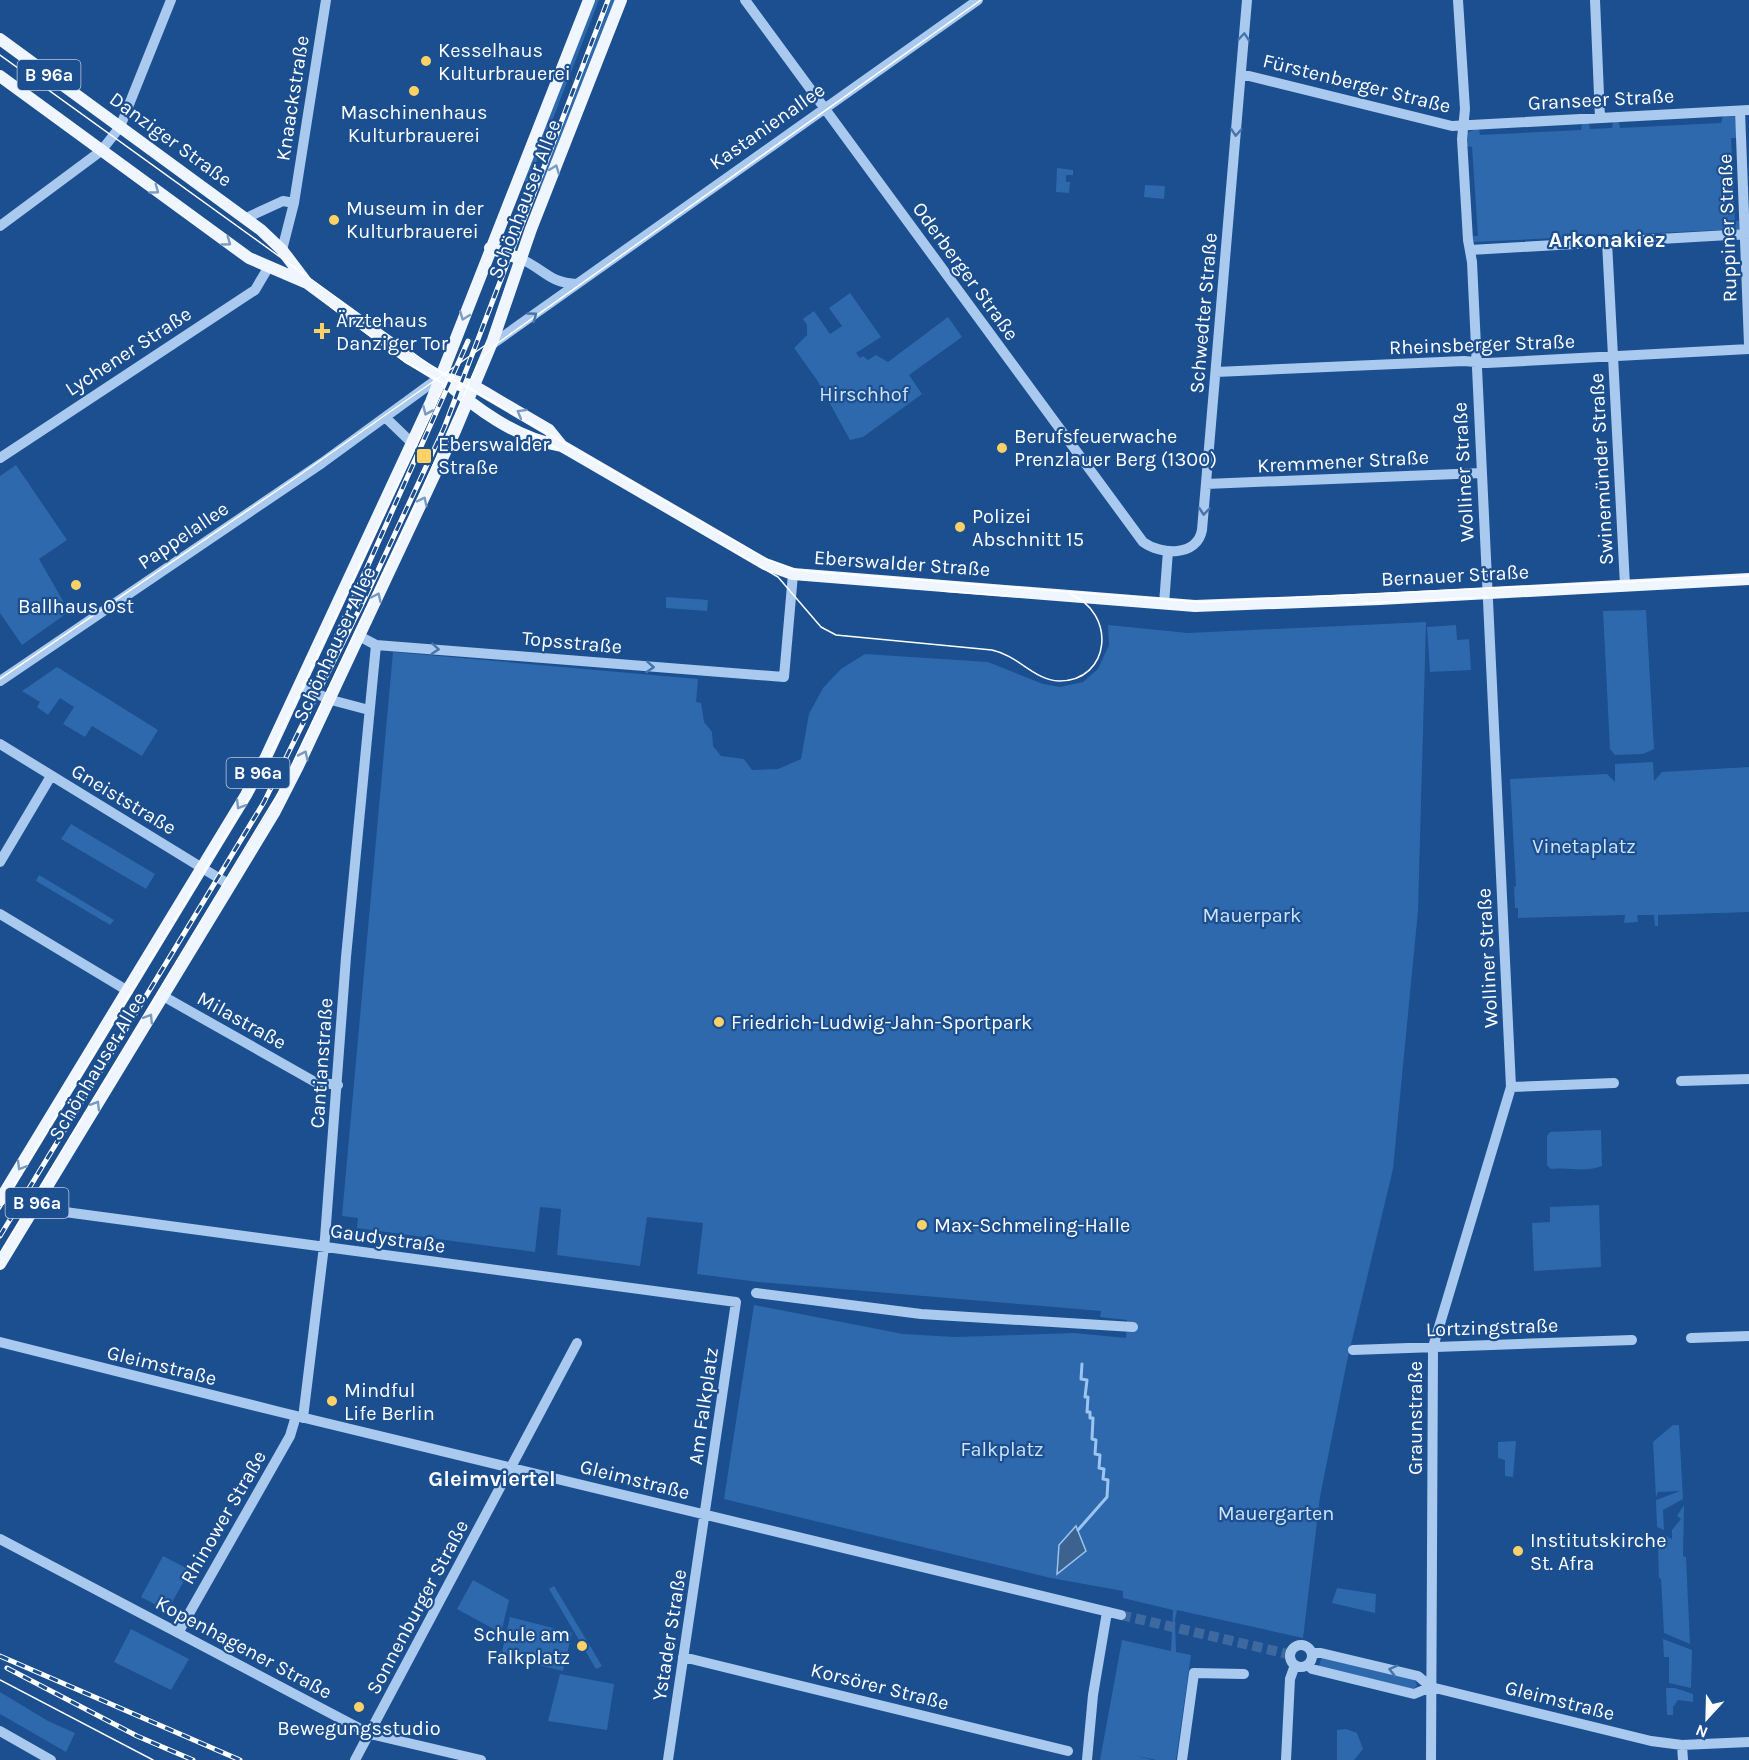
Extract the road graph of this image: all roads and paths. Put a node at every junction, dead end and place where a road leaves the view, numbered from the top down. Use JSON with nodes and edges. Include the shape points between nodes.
{"nodes":[{"id":1,"x":171,"y":0,"type":"edge"},
{"id":2,"x":326,"y":0,"type":"edge"},
{"id":3,"x":590,"y":0,"type":"edge"},
{"id":4,"x":621,"y":0,"type":"edge"},
{"id":5,"x":745,"y":0,"type":"edge"},
{"id":6,"x":978,"y":0,"type":"edge"},
{"id":7,"x":1247,"y":0,"type":"edge"},
{"id":8,"x":1458,"y":0,"type":"edge"},
{"id":9,"x":1595,"y":0,"type":"edge"},
{"id":10,"x":0,"y":39,"type":"edge"},
{"id":11,"x":1241,"y":74,"type":"junction"},
{"id":12,"x":0,"y":76,"type":"edge"},
{"id":13,"x":824,"y":108,"type":"junction"},
{"id":14,"x":1744,"y":110,"type":"edge"},
{"id":15,"x":1600,"y":118,"type":"junction"},
{"id":16,"x":1464,"y":125,"type":"junction"},
{"id":17,"x":120,"y":127,"type":"junction"},
{"id":18,"x":101,"y":151,"type":"junction"},
{"id":19,"x":294,"y":202,"type":"junction"},
{"id":20,"x":246,"y":218,"type":"junction"},
{"id":21,"x":0,"y":226,"type":"edge"},
{"id":22,"x":1746,"y":234,"type":"junction"},
{"id":23,"x":1607,"y":242,"type":"junction"},
{"id":24,"x":490,"y":248,"type":"junction"},
{"id":25,"x":282,"y":249,"type":"junction"},
{"id":26,"x":1470,"y":250,"type":"junction"},
{"id":27,"x":521,"y":259,"type":"junction"},
{"id":28,"x":268,"y":268,"type":"junction"},
{"id":29,"x":307,"y":283,"type":"junction"},
{"id":30,"x":577,"y":284,"type":"junction"},
{"id":31,"x":1749,"y":344,"type":"edge"},
{"id":32,"x":491,"y":345,"type":"junction"},
{"id":33,"x":1749,"y":349,"type":"edge"},
{"id":34,"x":1613,"y":356,"type":"junction"},
{"id":35,"x":1477,"y":362,"type":"junction"},
{"id":36,"x":1216,"y":372,"type":"junction"},
{"id":37,"x":440,"y":377,"type":"junction"},
{"id":38,"x":474,"y":386,"type":"junction"},
{"id":39,"x":467,"y":402,"type":"junction"},
{"id":40,"x":386,"y":418,"type":"junction"},
{"id":41,"x":413,"y":444,"type":"junction"},
{"id":42,"x":562,"y":446,"type":"junction"},
{"id":43,"x":0,"y":458,"type":"edge"},
{"id":44,"x":1480,"y":473,"type":"junction"},
{"id":45,"x":1206,"y":484,"type":"junction"},
{"id":46,"x":1168,"y":551,"type":"junction"},
{"id":47,"x":793,"y":574,"type":"junction"},
{"id":48,"x":1749,"y":579,"type":"edge"},
{"id":49,"x":1625,"y":585,"type":"junction"},
{"id":50,"x":1487,"y":593,"type":"junction"},
{"id":51,"x":1164,"y":604,"type":"junction"},
{"id":52,"x":359,"y":636,"type":"junction"},
{"id":53,"x":376,"y":645,"type":"junction"},
{"id":54,"x":0,"y":681,"type":"edge"},
{"id":55,"x":299,"y":687,"type":"junction"},
{"id":56,"x":330,"y":699,"type":"junction"},
{"id":57,"x":369,"y":710,"type":"junction"},
{"id":58,"x":0,"y":744,"type":"edge"},
{"id":59,"x":51,"y":776,"type":"junction"},
{"id":60,"x":0,"y":862,"type":"edge"},
{"id":61,"x":202,"y":868,"type":"junction"},
{"id":62,"x":230,"y":885,"type":"junction"},
{"id":63,"x":0,"y":914,"type":"edge"},
{"id":64,"x":128,"y":991,"type":"junction"},
{"id":65,"x":163,"y":996,"type":"junction"},
{"id":66,"x":1749,"y":1079,"type":"edge"},
{"id":67,"x":1681,"y":1081,"type":"dead end"},
{"id":68,"x":1614,"y":1083,"type":"dead end"},
{"id":69,"x":338,"y":1085,"type":"junction"},
{"id":70,"x":1511,"y":1087,"type":"junction"},
{"id":71,"x":0,"y":1200,"type":"edge"},
{"id":72,"x":37,"y":1203,"type":"junction"},
{"id":73,"x":323,"y":1247,"type":"junction"},
{"id":74,"x":0,"y":1264,"type":"edge"},
{"id":75,"x":756,"y":1293,"type":"dead end"},
{"id":76,"x":736,"y":1302,"type":"joint"},
{"id":77,"x":1132,"y":1327,"type":"dead end"},
{"id":78,"x":1749,"y":1336,"type":"edge"},
{"id":79,"x":1690,"y":1338,"type":"dead end"},
{"id":80,"x":1632,"y":1340,"type":"dead end"},
{"id":81,"x":0,"y":1342,"type":"edge"},
{"id":82,"x":577,"y":1343,"type":"dead end"},
{"id":83,"x":1433,"y":1347,"type":"junction"},
{"id":84,"x":1353,"y":1350,"type":"dead end"},
{"id":85,"x":299,"y":1417,"type":"junction"},
{"id":86,"x":511,"y":1468,"type":"junction"},
{"id":87,"x":705,"y":1515,"type":"junction"},
{"id":88,"x":0,"y":1539,"type":"edge"},
{"id":89,"x":1107,"y":1612,"type":"junction"},
{"id":90,"x":1121,"y":1615,"type":"tunnel mouth"},
{"id":91,"x":178,"y":1633,"type":"junction"},
{"id":92,"x":1312,"y":1653,"type":"junction"},
{"id":93,"x":683,"y":1657,"type":"junction"},
{"id":94,"x":1291,"y":1658,"type":"junction"},
{"id":95,"x":1308,"y":1665,"type":"junction"},
{"id":96,"x":1244,"y":1674,"type":"dead end"},
{"id":97,"x":1431,"y":1687,"type":"junction"},
{"id":98,"x":0,"y":1731,"type":"edge"},
{"id":99,"x":370,"y":1734,"type":"junction"},
{"id":100,"x":1749,"y":1742,"type":"edge"},
{"id":101,"x":1682,"y":1745,"type":"junction"},
{"id":102,"x":1068,"y":1751,"type":"dead end"},
{"id":103,"x":51,"y":1760,"type":"edge"},
{"id":104,"x":355,"y":1760,"type":"edge"},
{"id":105,"x":481,"y":1760,"type":"edge"},
{"id":106,"x":668,"y":1760,"type":"edge"},
{"id":107,"x":1087,"y":1760,"type":"edge"},
{"id":108,"x":1182,"y":1760,"type":"edge"},
{"id":109,"x":1286,"y":1760,"type":"edge"},
{"id":110,"x":1431,"y":1760,"type":"edge"},
{"id":111,"x":1683,"y":1760,"type":"edge"}],
"edges":[{"from":1,"to":17,"type":"street"},
{"from":2,"to":19,"type":"street","name":"Knaackstraße"},
{"from":3,"to":24,"type":"main road","name":"Schönhauser Allee"},
{"from":27,"to":4,"type":"main road","name":"Schönhauser Allee","one_way":true},
{"from":5,"to":13,"type":"street","name":"Oderberger Straße"},
{"from":6,"to":13,"type":"street","name":"Kastanienallee"},
{"from":11,"to":7,"type":"street","name":"Schwedter Straße","one_way":true},
{"from":8,"to":16,"type":"street","name":"Wolliner Straße"},
{"from":9,"to":15,"type":"street"},
{"from":10,"to":17,"type":"main road","name":"Danziger Straße","number":"B 96a"},
{"from":11,"to":16,"type":"street","name":"Fürstenberger Straße","via":[[1452,126]]},
{"from":11,"to":36,"type":"street","name":"Schwedter Straße","one_way":true},
{"from":12,"to":18,"type":"main road","name":"Danziger Straße","number":"B 96a"},
{"from":13,"to":30,"type":"street","name":"Kastanienallee"},
{"from":13,"to":46,"type":"street","name":"Oderberger Straße","via":[[1143,542]]},
{"from":14,"to":15,"type":"street","name":"Granseer Straße"},
{"from":14,"to":22,"type":"street","name":"Ruppiner Straße"},
{"from":15,"to":16,"type":"street","name":"Granseer Straße"},
{"from":16,"to":26,"type":"street","name":"Wolliner Straße"},
{"from":17,"to":18,"type":"street"},
{"from":17,"to":20,"type":"main road","name":"Danziger Straße","number":"B 96a"},
{"from":18,"to":21,"type":"street"},
{"from":18,"to":28,"type":"main road","name":"Danziger Straße","number":"B 96a","one_way":true},
{"from":19,"to":20,"type":"street","via":[[283,201]]},
{"from":19,"to":25,"type":"street","name":"Knaackstraße"},
{"from":20,"to":25,"type":"main road","name":"Danziger Straße","number":"B 96a"},
{"from":22,"to":23,"type":"street"},
{"from":22,"to":31,"type":"street","name":"Ruppiner Straße"},
{"from":23,"to":26,"type":"street"},
{"from":23,"to":34,"type":"street","name":"Swinemünder Straße"},
{"from":24,"to":27,"type":"main road"},
{"from":24,"to":37,"type":"main road","name":"Schönhauser Allee","one_way":true},
{"from":25,"to":29,"type":"main road","name":"Danziger Straße","number":"B 96a"},
{"from":26,"to":35,"type":"street","name":"Wolliner Straße"},
{"from":27,"to":30,"type":"street","via":[[555,281]]},
{"from":27,"to":32,"type":"main road","name":"Schönhauser Allee"},
{"from":28,"to":29,"type":"main road","name":"Danziger Straße","number":"B 96a"},
{"from":28,"to":43,"type":"street","name":"Lychener Straße","via":[[255,290]]},
{"from":29,"to":37,"type":"main road","name":"Danziger Straße","number":"B 96a","via":[[399,352]]},
{"from":32,"to":30,"type":"street","name":"Kastanienallee","one_way":true},
{"from":32,"to":38,"type":"main road","name":"Schönhauser Allee"},
{"from":33,"to":34,"type":"street","name":"Rheinsberger Straße"},
{"from":34,"to":35,"type":"street","name":"Rheinsberger Straße"},
{"from":34,"to":49,"type":"street","name":"Swinemünder Straße"},
{"from":35,"to":36,"type":"street","name":"Rheinsberger Straße"},
{"from":35,"to":44,"type":"street","name":"Wolliner Straße"},
{"from":36,"to":45,"type":"street","name":"Schwedter Straße"},
{"from":37,"to":38,"type":"main road","name":"Danziger Straße","number":"B 96a"},
{"from":37,"to":39,"type":"main road","name":"Eberswalder Straße"},
{"from":37,"to":40,"type":"street","name":"Pappelallee"},
{"from":37,"to":41,"type":"main road","name":"Schönhauser Allee","number":"B 96a","one_way":true},
{"from":38,"to":39,"type":"main road","name":"Schönhauser Allee","number":"B 96a"},
{"from":42,"to":38,"type":"main road","name":"Eberswalder Straße","one_way":true,"via":[[549,430]]},
{"from":39,"to":42,"type":"main road","name":"Eberswalder Straße","via":[[538,442]]},
{"from":52,"to":39,"type":"main road","name":"Schönhauser Allee","number":"B 96a","one_way":true},
{"from":40,"to":41,"type":"street"},
{"from":40,"to":54,"type":"street","name":"Pappelallee"},
{"from":41,"to":55,"type":"main road","name":"Schönhauser Allee","number":"B 96a"},
{"from":42,"to":47,"type":"main road","name":"Eberswalder Straße","via":[[765,564]]},
{"from":44,"to":45,"type":"street","name":"Kremmener Straße"},
{"from":44,"to":50,"type":"street","name":"Wolliner Straße"},
{"from":45,"to":46,"type":"street","name":"Schwedter Straße","one_way":true,"via":[[1201,537],[1190,548]]},
{"from":46,"to":51,"type":"street"},
{"from":47,"to":51,"type":"main road","name":"Eberswalder Straße"},
{"from":53,"to":47,"type":"street","name":"Topsstraße","one_way":true,"via":[[784,677]]},
{"from":48,"to":49,"type":"main road","name":"Bernauer Straße"},
{"from":49,"to":50,"type":"main road","name":"Bernauer Straße"},
{"from":50,"to":51,"type":"main road","name":"Bernauer Straße","via":[[1282,604]]},
{"from":50,"to":70,"type":"street","name":"Wolliner Straße"},
{"from":52,"to":53,"type":"street","name":"Topsstraße"},
{"from":52,"to":56,"type":"main road","name":"Schönhauser Allee","number":"B 96a"},
{"from":53,"to":57,"type":"street","name":"Cantianstraße"},
{"from":55,"to":56,"type":"street"},
{"from":55,"to":61,"type":"main road","name":"Schönhauser Allee","number":"B 96a","one_way":true,"via":[[251,786]]},
{"from":56,"to":57,"type":"street"},
{"from":62,"to":56,"type":"main road","name":"Schönhauser Allee","number":"B 96a","one_way":true,"via":[[288,786]]},
{"from":57,"to":69,"type":"street","name":"Cantianstraße"},
{"from":58,"to":59,"type":"street","name":"Gneiststraße"},
{"from":59,"to":60,"type":"street"},
{"from":59,"to":61,"type":"street","name":"Gneiststraße"},
{"from":61,"to":62,"type":"street","name":"Gneiststraße"},
{"from":61,"to":64,"type":"main road","name":"Schönhauser Allee","number":"B 96a"},
{"from":62,"to":65,"type":"main road","name":"Schönhauser Allee","number":"B 96a"},
{"from":63,"to":64,"type":"street"},
{"from":64,"to":71,"type":"main road","name":"Schönhauser Allee","number":"B 96a","one_way":true},
{"from":65,"to":69,"type":"street","name":"Milastraße","via":[[315,1082]]},
{"from":72,"to":65,"type":"main road","name":"Schönhauser Allee","number":"B 96a","one_way":true},
{"from":66,"to":67,"type":"street"},
{"from":68,"to":70,"type":"street"},
{"from":69,"to":73,"type":"street","name":"Cantianstraße"},
{"from":70,"to":83,"type":"street","name":"Graunstraße"},
{"from":72,"to":73,"type":"street","name":"Gaudystraße","via":[[50,1210]]},
{"from":72,"to":74,"type":"main road","name":"Schönhauser Allee","number":"B 96a"},
{"from":73,"to":76,"type":"street","name":"Gaudystraße"},
{"from":73,"to":85,"type":"street","name":"Cantianstraße"},
{"from":75,"to":77,"type":"street","via":[[921,1314]]},
{"from":76,"to":87,"type":"street","name":"Am Falkplatz"},
{"from":78,"to":79,"type":"street"},
{"from":80,"to":83,"type":"street","name":"Lortzingstraße"},
{"from":81,"to":85,"type":"street","name":"Gleimstraße"},
{"from":82,"to":86,"type":"street","name":"Sonnenburger Straße"},
{"from":83,"to":84,"type":"street","name":"Lortzingstraße"},
{"from":83,"to":97,"type":"street","name":"Graunstraße"},
{"from":85,"to":86,"type":"street","name":"Gleimstraße"},
{"from":85,"to":91,"type":"street","name":"Rhinower Straße"},
{"from":86,"to":87,"type":"street","name":"Gleimstraße"},
{"from":86,"to":99,"type":"street","name":"Sonnenburger Straße"},
{"from":87,"to":89,"type":"street","name":"Gleimstraße"},
{"from":87,"to":93,"type":"street","name":"Ystader Straße"},
{"from":88,"to":91,"type":"street","name":"Kopenhagener Straße"},
{"from":89,"to":90,"type":"street","name":"Gleimstraße"},
{"from":89,"to":107,"type":"street"},
{"from":91,"to":99,"type":"street","name":"Kopenhagener Straße"},
{"from":92,"to":94,"type":"street","name":"Gleimstraße","via":[[1300,1646],[1293,1648]]},
{"from":92,"to":95,"type":"street"},
{"from":97,"to":92,"type":"street","name":"Gleimstraße","one_way":true,"via":[[1418,1676]]},
{"from":93,"to":102,"type":"street","name":"Korsörer Straße"},
{"from":93,"to":106,"type":"street","name":"Ystader Straße"},
{"from":94,"to":95,"type":"street","name":"Gleimstraße","via":[[1302,1667]]},
{"from":94,"to":109,"type":"street"},
{"from":95,"to":97,"type":"street","name":"Gleimstraße","via":[[1414,1694]]},
{"from":96,"to":108,"type":"street","via":[[1194,1673]]},
{"from":97,"to":101,"type":"street","name":"Gleimstraße","via":[[1652,1742]]},
{"from":97,"to":110,"type":"street","name":"Graunstraße"},
{"from":98,"to":103,"type":"street"},
{"from":99,"to":104,"type":"street","name":"Sonnenburger Straße"},
{"from":99,"to":105,"type":"street","name":"Kopenhagener Straße"},
{"from":100,"to":101,"type":"street","name":"Gleimstraße"},
{"from":101,"to":111,"type":"street"}]}
